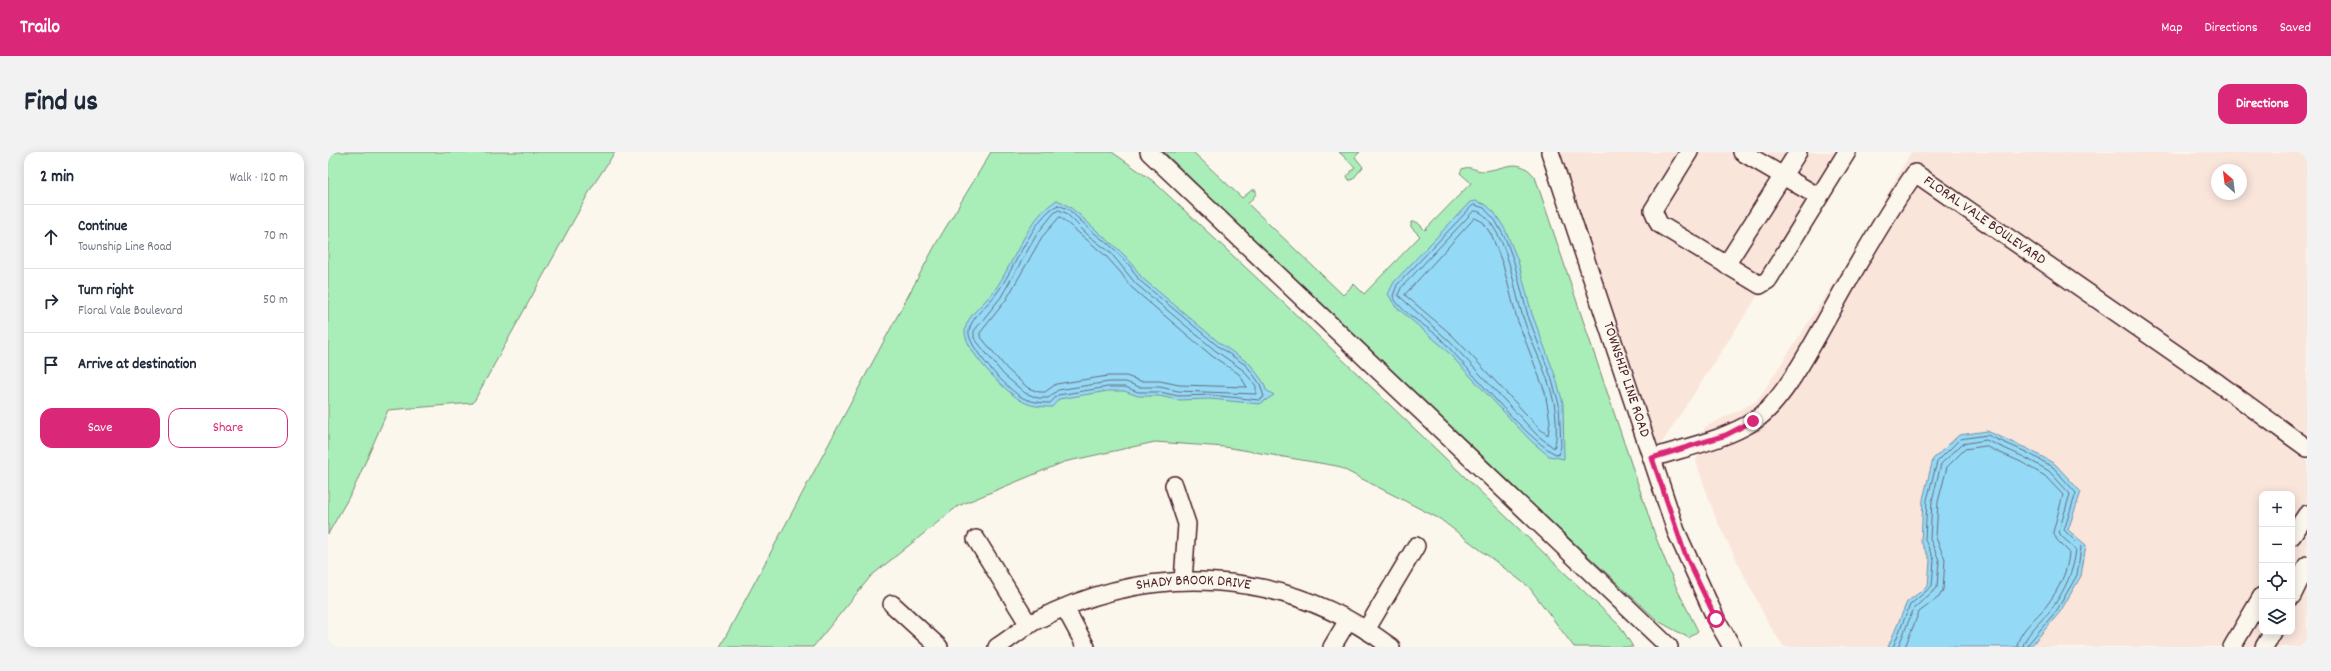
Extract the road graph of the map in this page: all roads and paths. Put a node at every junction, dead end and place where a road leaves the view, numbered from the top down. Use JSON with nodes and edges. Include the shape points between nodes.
{"nodes":[{"id":1,"x":1149,"y":152,"type":"edge"},
{"id":2,"x":1550,"y":152,"type":"edge"},
{"id":3,"x":1689,"y":152,"type":"edge"},
{"id":4,"x":1742,"y":152,"type":"edge"},
{"id":5,"x":1798,"y":152,"type":"edge"},
{"id":6,"x":1847,"y":152,"type":"edge"},
{"id":7,"x":1783,"y":175,"type":"junction"},
{"id":8,"x":1819,"y":197,"type":"junction"},
{"id":9,"x":1726,"y":265,"type":"junction"},
{"id":10,"x":2307,"y":448,"type":"edge"},
{"id":11,"x":1652,"y":458,"type":"junction"},
{"id":12,"x":1174,"y":485,"type":"dead end"},
{"id":13,"x":2307,"y":514,"type":"edge"},
{"id":14,"x":2295,"y":532,"type":"edge"},
{"id":15,"x":976,"y":539,"type":"dead end"},
{"id":16,"x":1416,"y":546,"type":"dead end"},
{"id":17,"x":2307,"y":565,"type":"edge"},
{"id":18,"x":1183,"y":581,"type":"junction"},
{"id":19,"x":2295,"y":590,"type":"edge"},
{"id":20,"x":2260,"y":599,"type":"edge"},
{"id":21,"x":892,"y":604,"type":"dead end"},
{"id":22,"x":1065,"y":608,"type":"junction"},
{"id":23,"x":1348,"y":620,"type":"junction"},
{"id":24,"x":1029,"y":625,"type":"junction"},
{"id":25,"x":1366,"y":630,"type":"junction"},
{"id":26,"x":2272,"y":635,"type":"edge"},
{"id":27,"x":939,"y":647,"type":"edge"},
{"id":28,"x":997,"y":647,"type":"edge"},
{"id":29,"x":1086,"y":647,"type":"edge"},
{"id":30,"x":1332,"y":647,"type":"edge"},
{"id":31,"x":1391,"y":647,"type":"edge"},
{"id":32,"x":1669,"y":647,"type":"edge"},
{"id":33,"x":1732,"y":647,"type":"edge"},
{"id":34,"x":2232,"y":647,"type":"edge"},
{"id":35,"x":2264,"y":647,"type":"edge"}],
"edges":[{"from":1,"to":32,"type":"street"},
{"from":2,"to":11,"type":"street","name":"TOWNSHIP LINE ROAD"},
{"from":3,"to":9,"type":"street","via":[[1653,210],[1659,224]]},
{"from":4,"to":7,"type":"street"},
{"from":5,"to":7,"type":"street"},
{"from":6,"to":8,"type":"street"},
{"from":7,"to":8,"type":"street"},
{"from":7,"to":9,"type":"street"},
{"from":8,"to":9,"type":"street","via":[[1768,280],[1760,285]]},
{"from":10,"to":11,"type":"street","name":"FLORAL VALE BOULEVARD","via":[[2218,383],[1915,173],[1880,225],[1805,357],[1763,414],[1726,435]]},
{"from":11,"to":33,"type":"street","name":"TOWNSHIP LINE ROAD","via":[[1687,558]]},
{"from":12,"to":18,"type":"street","via":[[1186,524]]},
{"from":13,"to":14,"type":"street"},
{"from":15,"to":24,"type":"street"},
{"from":16,"to":25,"type":"street"},
{"from":17,"to":19,"type":"street"},
{"from":18,"to":22,"type":"street","name":"SHADY BROOK DRIVE","via":[[1143,585],[1087,598]]},
{"from":18,"to":23,"type":"street","name":"SHADY BROOK DRIVE","via":[[1244,585],[1298,597]]},
{"from":20,"to":34,"type":"street"},
{"from":21,"to":27,"type":"street"},
{"from":22,"to":24,"type":"street","name":"SHADY BROOK DRIVE"},
{"from":22,"to":29,"type":"street"},
{"from":23,"to":25,"type":"street","name":"SHADY BROOK DRIVE"},
{"from":23,"to":30,"type":"street"},
{"from":24,"to":28,"type":"street","name":"SHADY BROOK DRIVE"},
{"from":25,"to":31,"type":"street","name":"SHADY BROOK DRIVE"},
{"from":26,"to":35,"type":"street"}]}
